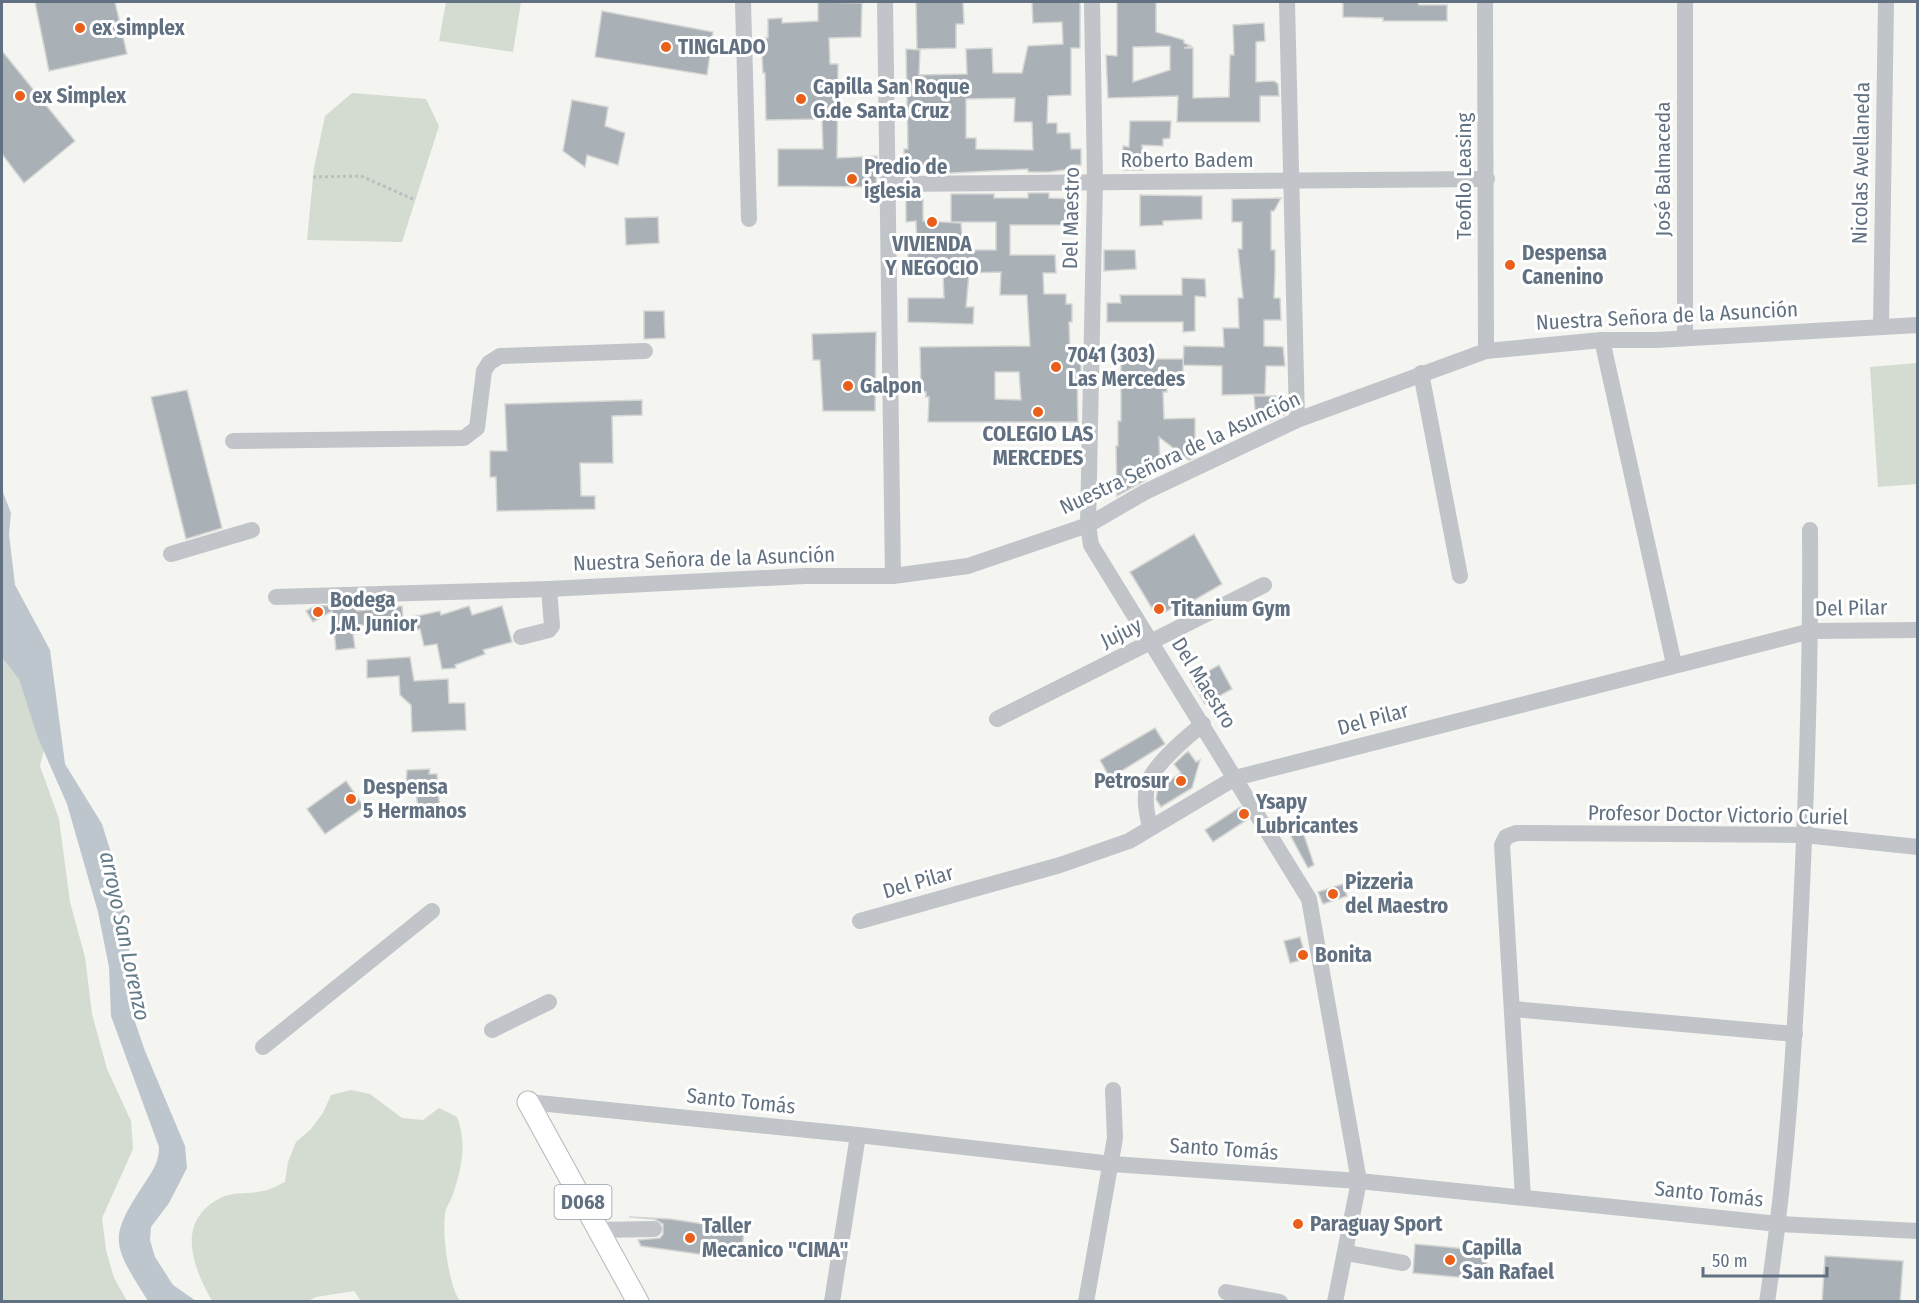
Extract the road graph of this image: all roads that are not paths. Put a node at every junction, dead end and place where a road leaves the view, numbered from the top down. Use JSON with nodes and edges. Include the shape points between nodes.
{"nodes":[{"id":1,"x":743,"y":2,"type":"edge"},
{"id":2,"x":885,"y":2,"type":"edge"},
{"id":3,"x":1092,"y":2,"type":"edge"},
{"id":4,"x":1287,"y":2,"type":"edge"},
{"id":5,"x":1485,"y":2,"type":"edge"},
{"id":6,"x":1685,"y":2,"type":"edge"},
{"id":7,"x":1886,"y":2,"type":"edge"},
{"id":8,"x":1487,"y":179,"type":"junction"},
{"id":9,"x":1095,"y":183,"type":"junction"},
{"id":10,"x":1292,"y":183,"type":"junction"},
{"id":11,"x":886,"y":184,"type":"junction"},
{"id":12,"x":749,"y":219,"type":"dead end"},
{"id":13,"x":1917,"y":325,"type":"edge"},
{"id":14,"x":1881,"y":326,"type":"junction"},
{"id":15,"x":1685,"y":337,"type":"junction"},
{"id":16,"x":1602,"y":340,"type":"junction"},
{"id":17,"x":645,"y":351,"type":"dead end"},
{"id":18,"x":1486,"y":351,"type":"junction"},
{"id":19,"x":1421,"y":373,"type":"junction"},
{"id":20,"x":1297,"y":420,"type":"junction"},
{"id":21,"x":233,"y":441,"type":"dead end"},
{"id":22,"x":1088,"y":525,"type":"junction"},
{"id":23,"x":252,"y":530,"type":"dead end"},
{"id":24,"x":1810,"y":530,"type":"dead end"},
{"id":25,"x":171,"y":554,"type":"dead end"},
{"id":26,"x":893,"y":576,"type":"junction"},
{"id":27,"x":1460,"y":576,"type":"dead end"},
{"id":28,"x":1264,"y":585,"type":"dead end"},
{"id":29,"x":549,"y":589,"type":"junction"},
{"id":30,"x":276,"y":597,"type":"dead end"},
{"id":31,"x":1917,"y":630,"type":"edge"},
{"id":32,"x":1811,"y":631,"type":"junction"},
{"id":33,"x":521,"y":636,"type":"dead end"},
{"id":34,"x":1153,"y":643,"type":"junction"},
{"id":35,"x":1674,"y":664,"type":"junction"},
{"id":36,"x":997,"y":719,"type":"dead end"},
{"id":37,"x":1203,"y":724,"type":"junction"},
{"id":38,"x":1235,"y":778,"type":"junction"},
{"id":39,"x":1150,"y":828,"type":"junction"},
{"id":40,"x":1804,"y":835,"type":"junction"},
{"id":41,"x":1917,"y":847,"type":"edge"},
{"id":42,"x":432,"y":910,"type":"dead end"},
{"id":43,"x":860,"y":921,"type":"dead end"},
{"id":44,"x":549,"y":1002,"type":"dead end"},
{"id":45,"x":1513,"y":1009,"type":"junction"},
{"id":46,"x":492,"y":1030,"type":"dead end"},
{"id":47,"x":1795,"y":1034,"type":"junction"},
{"id":48,"x":263,"y":1047,"type":"dead end"},
{"id":49,"x":1113,"y":1090,"type":"dead end"},
{"id":50,"x":528,"y":1102,"type":"joint"},
{"id":51,"x":858,"y":1135,"type":"junction"},
{"id":52,"x":1112,"y":1164,"type":"junction"},
{"id":53,"x":1359,"y":1181,"type":"junction"},
{"id":54,"x":1523,"y":1197,"type":"junction"},
{"id":55,"x":1779,"y":1224,"type":"junction"},
{"id":56,"x":654,"y":1229,"type":"dead end"},
{"id":57,"x":598,"y":1230,"type":"junction"},
{"id":58,"x":1917,"y":1231,"type":"edge"},
{"id":59,"x":1347,"y":1253,"type":"junction"},
{"id":60,"x":1403,"y":1263,"type":"dead end"},
{"id":61,"x":1226,"y":1292,"type":"dead end"},
{"id":62,"x":638,"y":1302,"type":"edge"},
{"id":63,"x":832,"y":1302,"type":"edge"},
{"id":64,"x":1086,"y":1302,"type":"edge"},
{"id":65,"x":1280,"y":1302,"type":"edge"},
{"id":66,"x":1335,"y":1302,"type":"edge"},
{"id":67,"x":1767,"y":1302,"type":"edge"}],
"edges":[{"from":1,"to":12,"type":"street"},
{"from":2,"to":11,"type":"street"},
{"from":3,"to":9,"type":"street","name":"Del Maestro"},
{"from":4,"to":10,"type":"street"},
{"from":5,"to":8,"type":"street","name":"Teofilo Leasing"},
{"from":6,"to":15,"type":"street","name":"José Balmaceda"},
{"from":7,"to":14,"type":"street","name":"Nicolas Avellaneda"},
{"from":8,"to":10,"type":"street","name":"Roberto Badem"},
{"from":8,"to":18,"type":"street","name":"Teofilo Leasing"},
{"from":9,"to":10,"type":"street","name":"Roberto Badem"},
{"from":9,"to":11,"type":"street","name":"Roberto Badem"},
{"from":9,"to":22,"type":"street","name":"Del Maestro"},
{"from":10,"to":20,"type":"street"},
{"from":11,"to":26,"type":"street"},
{"from":13,"to":14,"type":"street","name":"Nuestra Señora de la Asunción"},
{"from":14,"to":15,"type":"street","name":"Nuestra Señora de la Asunción"},
{"from":15,"to":16,"type":"street","name":"Nuestra Señora de la Asunción"},
{"from":16,"to":18,"type":"street","name":"Nuestra Señora de la Asunción"},
{"from":16,"to":35,"type":"street"},
{"from":17,"to":21,"type":"street","via":[[500,356],[484,371],[477,428],[464,438]]},
{"from":18,"to":19,"type":"street","name":"Nuestra Señora de la Asunción"},
{"from":19,"to":20,"type":"street","name":"Nuestra Señora de la Asunción"},
{"from":19,"to":27,"type":"street"},
{"from":20,"to":22,"type":"street","name":"Nuestra Señora de la Asunción","via":[[1145,492]]},
{"from":22,"to":26,"type":"street","name":"Nuestra Señora de la Asunción","via":[[968,566]]},
{"from":22,"to":34,"type":"street","name":"Del Maestro","via":[[1095,555]]},
{"from":23,"to":25,"type":"street"},
{"from":24,"to":32,"type":"street"},
{"from":26,"to":29,"type":"street","name":"Nuestra Señora de la Asunción","via":[[805,576]]},
{"from":28,"to":34,"type":"street","name":"Jujuy"},
{"from":29,"to":30,"type":"street","name":"Nuestra Señora de la Asunción"},
{"from":29,"to":33,"type":"street","via":[[552,626]]},
{"from":31,"to":32,"type":"street","name":"Del Pilar"},
{"from":32,"to":35,"type":"street","name":"Del Pilar"},
{"from":32,"to":40,"type":"street"},
{"from":34,"to":36,"type":"street","name":"Jujuy"},
{"from":34,"to":37,"type":"street","name":"Del Maestro"},
{"from":35,"to":38,"type":"street","name":"Del Pilar"},
{"from":37,"to":38,"type":"street","name":"Del Maestro"},
{"from":37,"to":39,"type":"street","via":[[1179,742],[1147,783],[1145,804]]},
{"from":38,"to":39,"type":"street","name":"Del Pilar"},
{"from":38,"to":53,"type":"street","name":"Del Maestro","via":[[1309,898]]},
{"from":39,"to":43,"type":"street","name":"Del Pilar","via":[[1129,841],[1060,865]]},
{"from":40,"to":41,"type":"street","name":"Profesor Doctor Victorio Curiel"},
{"from":40,"to":45,"type":"street","name":"Profesor Doctor Victorio Curiel","via":[[1516,833],[1506,837],[1503,845]]},
{"from":40,"to":47,"type":"street"},
{"from":42,"to":48,"type":"street"},
{"from":44,"to":46,"type":"street"},
{"from":45,"to":47,"type":"street"},
{"from":45,"to":54,"type":"street"},
{"from":47,"to":55,"type":"street"},
{"from":49,"to":52,"type":"street"},
{"from":50,"to":51,"type":"street","name":"Santo Tomás"},
{"from":50,"to":57,"type":"main road","number":"D068"},
{"from":51,"to":52,"type":"street","name":"Santo Tomás"},
{"from":51,"to":63,"type":"street"},
{"from":52,"to":53,"type":"street","name":"Santo Tomás"},
{"from":52,"to":64,"type":"street"},
{"from":53,"to":54,"type":"street","name":"Santo Tomás"},
{"from":53,"to":59,"type":"street","name":"Del Maestro"},
{"from":54,"to":55,"type":"street","name":"Santo Tomás"},
{"from":55,"to":58,"type":"street","name":"Santo Tomás"},
{"from":55,"to":67,"type":"street"},
{"from":56,"to":57,"type":"street"},
{"from":57,"to":62,"type":"main road","number":"D068"},
{"from":59,"to":60,"type":"street"},
{"from":59,"to":66,"type":"street","name":"Del Maestro"},
{"from":61,"to":65,"type":"street"}]}
